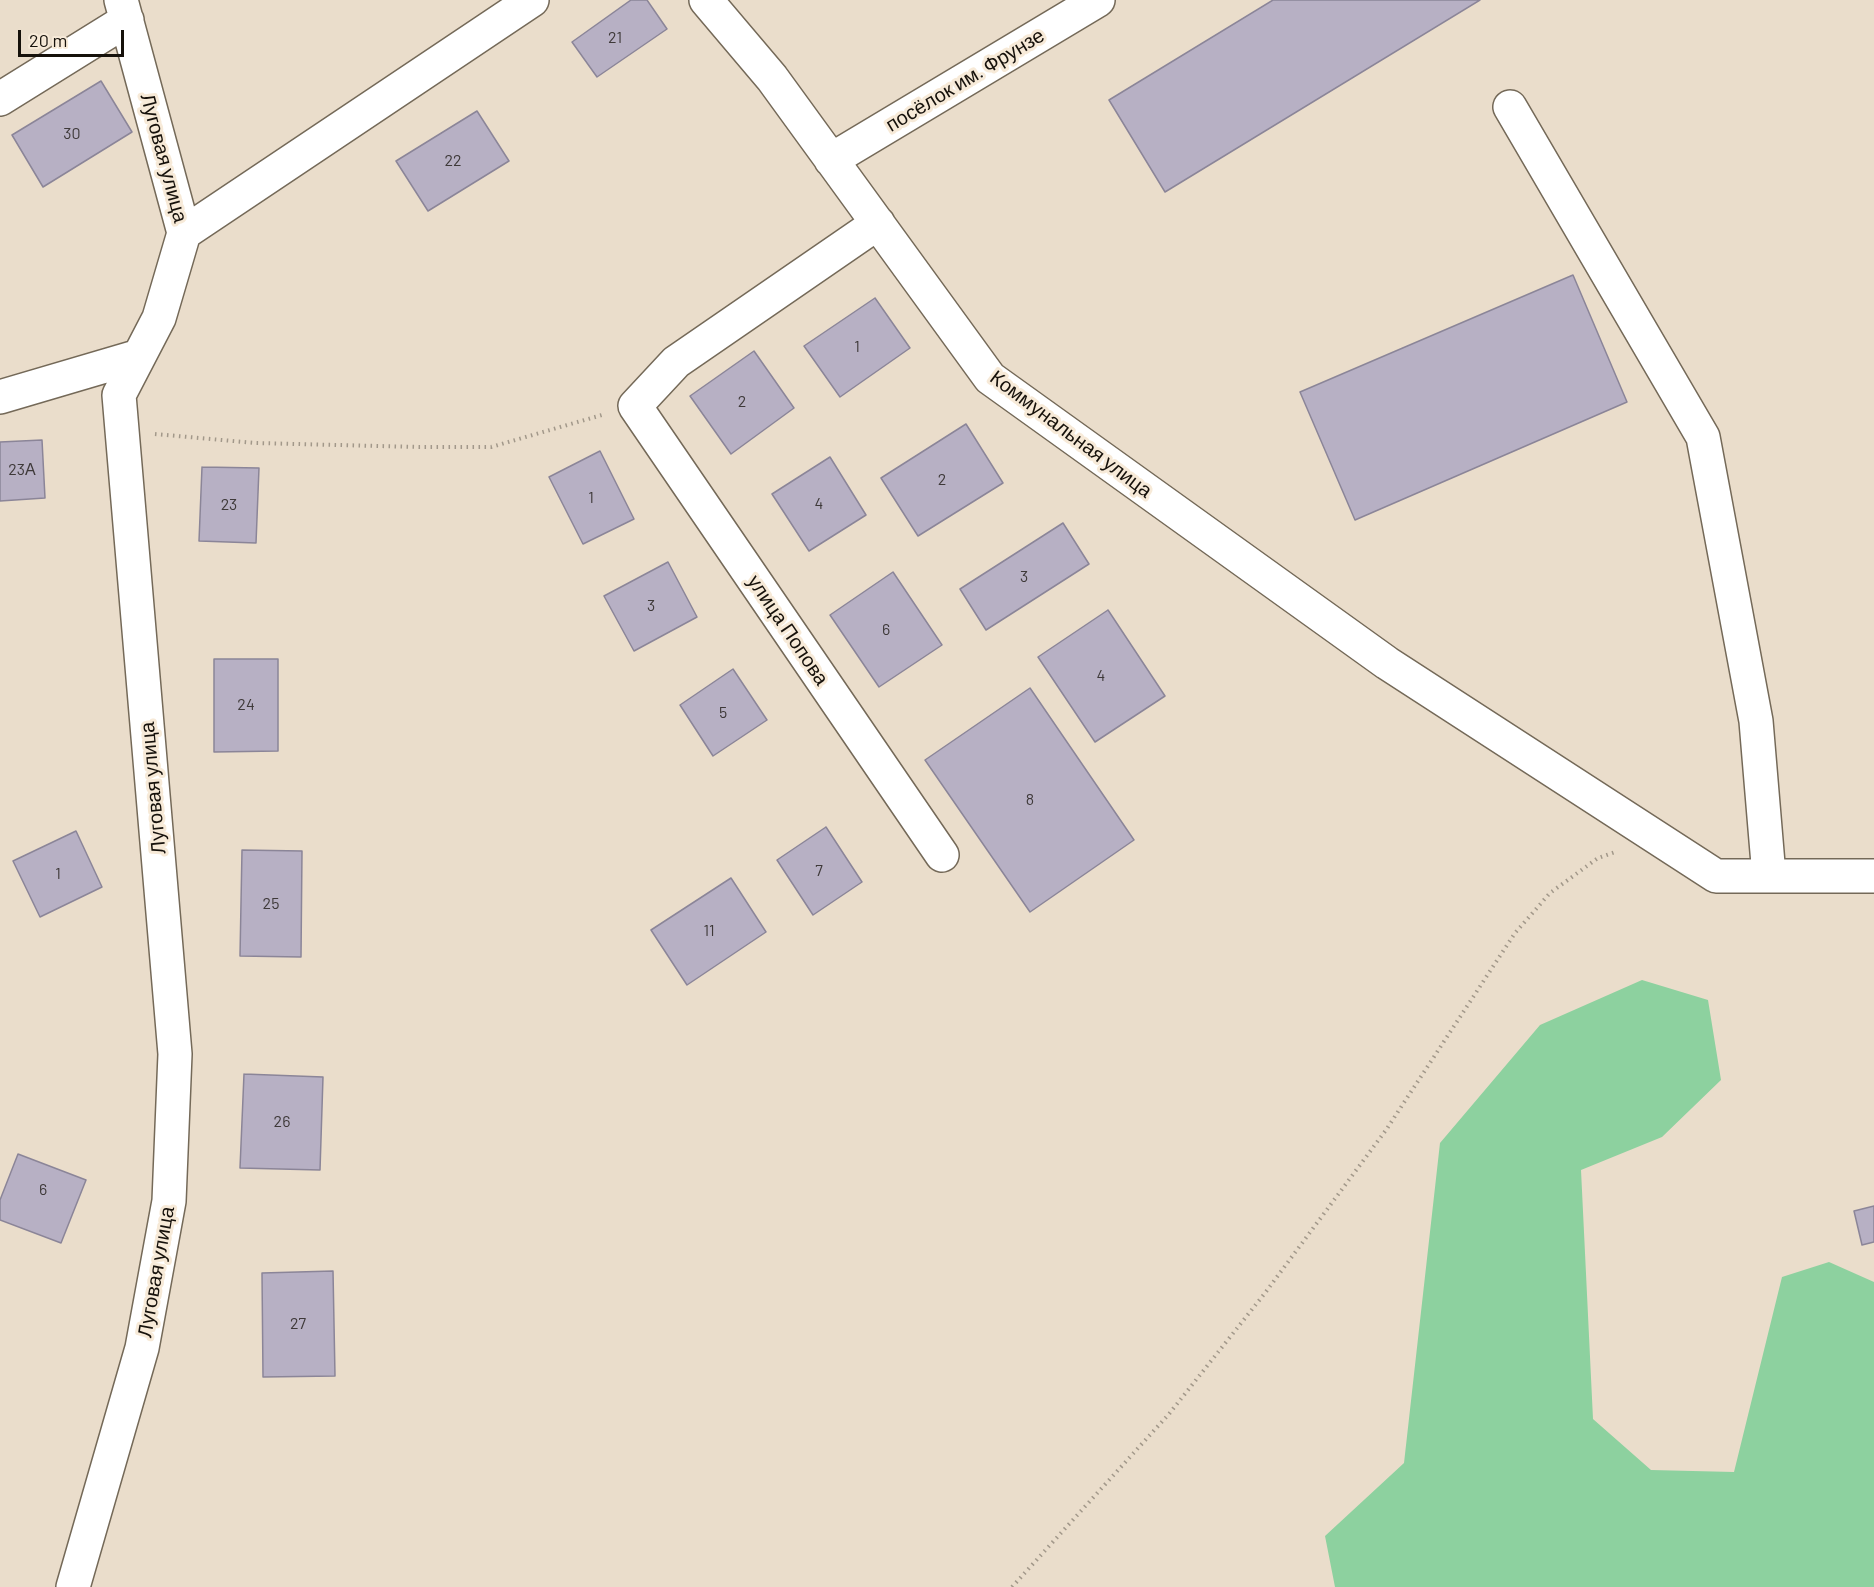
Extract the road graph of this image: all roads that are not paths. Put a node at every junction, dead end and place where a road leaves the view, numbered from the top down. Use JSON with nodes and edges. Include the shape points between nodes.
{"nodes":[{"id":1,"x":532,"y":0,"type":"edge"},
{"id":2,"x":706,"y":0,"type":"edge"},
{"id":3,"x":1098,"y":0,"type":"edge"},
{"id":4,"x":124,"y":10,"type":"edge"},
{"id":5,"x":0,"y":99,"type":"edge"},
{"id":6,"x":1510,"y":107,"type":"dead end"},
{"id":7,"x":831,"y":160,"type":"junction"},
{"id":8,"x":878,"y":224,"type":"junction"},
{"id":9,"x":184,"y":233,"type":"junction"},
{"id":10,"x":139,"y":356,"type":"junction"},
{"id":11,"x":0,"y":397,"type":"edge"},
{"id":12,"x":942,"y":855,"type":"dead end"},
{"id":13,"x":1768,"y":876,"type":"junction"},
{"id":14,"x":1874,"y":876,"type":"edge"},
{"id":15,"x":73,"y":1587,"type":"edge"}],
"edges":[{"from":1,"to":9,"type":"street"},
{"from":2,"to":7,"type":"street","name":"Коммунальная улица","via":[[772,78]]},
{"from":3,"to":7,"type":"street","name":"посёлок им. Фрунзе"},
{"from":4,"to":5,"type":"street"},
{"from":4,"to":9,"type":"street","name":"Луговая улица"},
{"from":6,"to":13,"type":"street","via":[[1703,437],[1756,721]]},
{"from":7,"to":8,"type":"street","name":"Коммунальная улица"},
{"from":8,"to":12,"type":"street","name":"улица Попова","via":[[676,362],[635,406]]},
{"from":8,"to":13,"type":"street","name":"Коммунальная улица","via":[[990,378],[1387,663],[1716,876]]},
{"from":9,"to":10,"type":"street","name":"Луговая улица","via":[[159,318]]},
{"from":10,"to":11,"type":"street"},
{"from":10,"to":15,"type":"street","name":"Луговая улица","via":[[119,395],[175,1054],[169,1202],[142,1348]]},
{"from":13,"to":14,"type":"street","name":"Коммунальная улица"}]}
